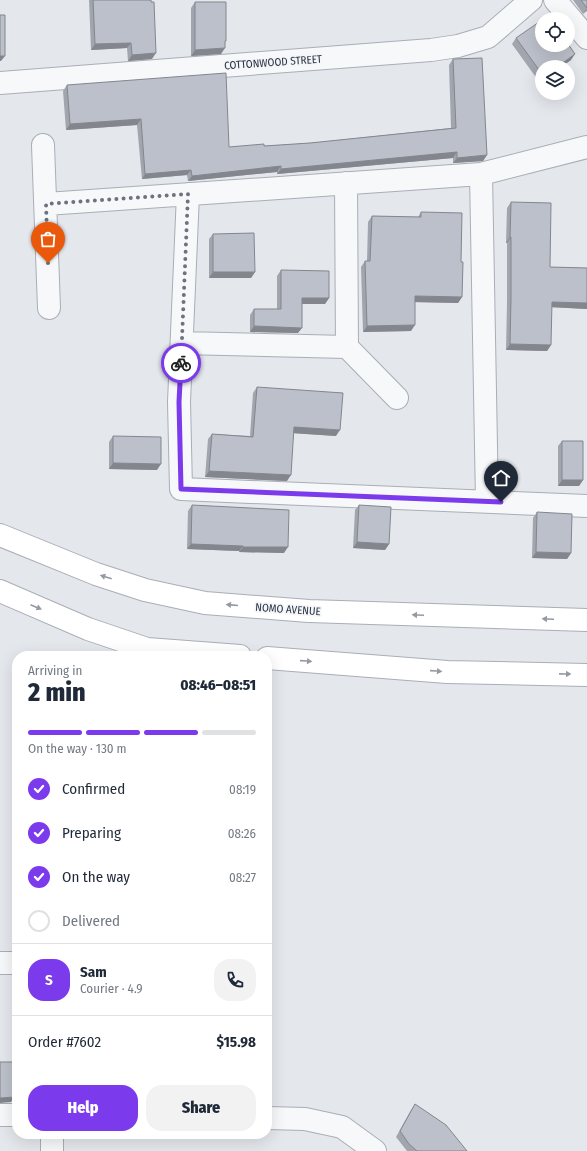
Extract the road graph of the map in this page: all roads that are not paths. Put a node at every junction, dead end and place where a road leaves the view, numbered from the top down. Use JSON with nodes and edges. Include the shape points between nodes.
{"nodes":[{"id":1,"x":531,"y":0,"type":"edge"},
{"id":2,"x":555,"y":0,"type":"edge"},
{"id":3,"x":587,"y":38,"type":"edge"},
{"id":4,"x":0,"y":83,"type":"edge"},
{"id":5,"x":43,"y":145,"type":"dead end"},
{"id":6,"x":587,"y":146,"type":"edge"},
{"id":7,"x":481,"y":174,"type":"junction"},
{"id":8,"x":346,"y":183,"type":"junction"},
{"id":9,"x":188,"y":194,"type":"junction"},
{"id":10,"x":46,"y":204,"type":"junction"},
{"id":11,"x":49,"y":308,"type":"dead end"},
{"id":12,"x":182,"y":343,"type":"junction"},
{"id":13,"x":348,"y":347,"type":"junction"},
{"id":14,"x":398,"y":398,"type":"dead end"},
{"id":15,"x":487,"y":501,"type":"junction"},
{"id":16,"x":587,"y":506,"type":"edge"},
{"id":17,"x":0,"y":535,"type":"edge"},
{"id":18,"x":0,"y":592,"type":"edge"},
{"id":19,"x":587,"y":620,"type":"edge"},
{"id":20,"x":174,"y":651,"type":"edge"},
{"id":21,"x":272,"y":658,"type":"edge"},
{"id":22,"x":587,"y":675,"type":"edge"},
{"id":23,"x":0,"y":963,"type":"edge"},
{"id":24,"x":12,"y":963,"type":"edge"},
{"id":25,"x":0,"y":1115,"type":"edge"},
{"id":26,"x":12,"y":1115,"type":"edge"},
{"id":27,"x":272,"y":1118,"type":"edge"},
{"id":28,"x":52,"y":1139,"type":"edge"},
{"id":29,"x":52,"y":1151,"type":"edge"},
{"id":30,"x":375,"y":1151,"type":"edge"}],
"edges":[{"from":1,"to":4,"type":"street","name":"COTTONWOOD STREET","via":[[488,37],[458,46]]},
{"from":2,"to":3,"type":"street"},
{"from":5,"to":10,"type":"street"},
{"from":6,"to":7,"type":"street"},
{"from":7,"to":8,"type":"street"},
{"from":7,"to":15,"type":"street"},
{"from":8,"to":9,"type":"street"},
{"from":8,"to":13,"type":"street"},
{"from":9,"to":10,"type":"street"},
{"from":9,"to":12,"type":"street"},
{"from":10,"to":11,"type":"street"},
{"from":12,"to":13,"type":"street"},
{"from":12,"to":15,"type":"street","via":[[179,402],[181,489]]},
{"from":13,"to":14,"type":"street"},
{"from":15,"to":16,"type":"street"},
{"from":19,"to":17,"type":"main road","name":"NOMO AVENUE","one_way":true,"via":[[309,611],[205,603],[144,590],[96,574]]},
{"from":18,"to":20,"type":"main road","one_way":true,"via":[[88,629],[147,649]]},
{"from":21,"to":22,"type":"main road","one_way":true,"via":[[447,672]]},
{"from":23,"to":24,"type":"street"},
{"from":25,"to":26,"type":"street"},
{"from":27,"to":30,"type":"street","via":[[305,1119],[342,1127]]},
{"from":28,"to":29,"type":"street"}]}
